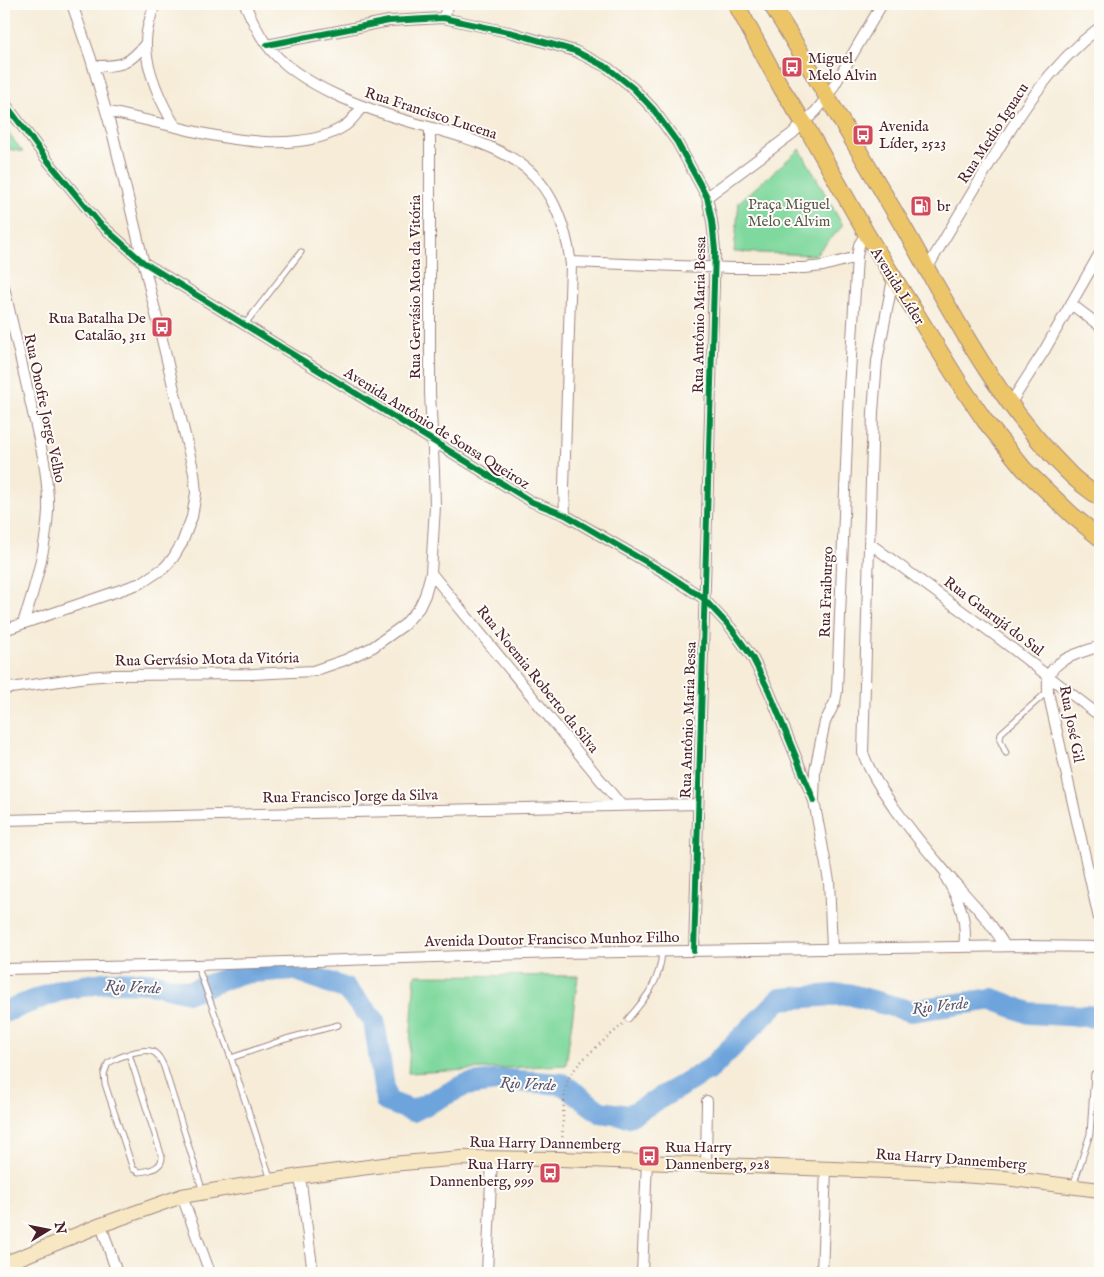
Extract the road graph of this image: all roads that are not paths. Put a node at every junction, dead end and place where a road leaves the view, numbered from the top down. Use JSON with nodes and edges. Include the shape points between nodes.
{"nodes":[{"id":1,"x":72,"y":4,"type":"edge"},
{"id":2,"x":155,"y":4,"type":"edge"},
{"id":3,"x":245,"y":4,"type":"edge"},
{"id":4,"x":449,"y":4,"type":"edge"},
{"id":5,"x":736,"y":4,"type":"edge"},
{"id":6,"x":770,"y":4,"type":"edge"},
{"id":7,"x":882,"y":4,"type":"edge"},
{"id":8,"x":443,"y":18,"type":"junction"},
{"id":9,"x":1100,"y":27,"type":"edge"},
{"id":10,"x":146,"y":42,"type":"junction"},
{"id":11,"x":267,"y":45,"type":"junction"},
{"id":12,"x":93,"y":66,"type":"junction"},
{"id":13,"x":828,"y":96,"type":"junction"},
{"id":14,"x":4,"y":102,"type":"edge"},
{"id":15,"x":362,"y":107,"type":"junction"},
{"id":16,"x":106,"y":111,"type":"junction"},
{"id":17,"x":804,"y":123,"type":"junction"},
{"id":18,"x":176,"y":126,"type":"junction"},
{"id":19,"x":430,"y":128,"type":"junction"},
{"id":20,"x":708,"y":197,"type":"junction"},
{"id":21,"x":866,"y":233,"type":"junction"},
{"id":22,"x":301,"y":252,"type":"dead end"},
{"id":23,"x":1100,"y":253,"type":"edge"},
{"id":24,"x":857,"y":257,"type":"junction"},
{"id":25,"x":143,"y":262,"type":"junction"},
{"id":26,"x":571,"y":262,"type":"junction"},
{"id":27,"x":714,"y":267,"type":"junction"},
{"id":28,"x":926,"y":268,"type":"junction"},
{"id":29,"x":893,"y":279,"type":"junction"},
{"id":30,"x":4,"y":287,"type":"edge"},
{"id":31,"x":1071,"y":304,"type":"junction"},
{"id":32,"x":245,"y":324,"type":"junction"},
{"id":33,"x":1100,"y":326,"type":"edge"},
{"id":34,"x":1010,"y":404,"type":"junction"},
{"id":35,"x":432,"y":441,"type":"junction"},
{"id":36,"x":1100,"y":498,"type":"edge"},
{"id":37,"x":565,"y":515,"type":"junction"},
{"id":38,"x":1100,"y":538,"type":"edge"},
{"id":39,"x":869,"y":543,"type":"junction"},
{"id":40,"x":431,"y":574,"type":"junction"},
{"id":41,"x":703,"y":598,"type":"junction"},
{"id":42,"x":23,"y":624,"type":"junction"},
{"id":43,"x":4,"y":630,"type":"edge"},
{"id":44,"x":1100,"y":646,"type":"edge"},
{"id":45,"x":1049,"y":676,"type":"junction"},
{"id":46,"x":4,"y":689,"type":"edge"},
{"id":47,"x":1048,"y":692,"type":"junction"},
{"id":48,"x":1100,"y":716,"type":"edge"},
{"id":49,"x":1006,"y":753,"type":"dead end"},
{"id":50,"x":814,"y":801,"type":"junction"},
{"id":51,"x":698,"y":804,"type":"junction"},
{"id":52,"x":621,"y":805,"type":"junction"},
{"id":53,"x":4,"y":820,"type":"edge"},
{"id":54,"x":938,"y":864,"type":"junction"},
{"id":55,"x":1100,"y":923,"type":"edge"},
{"id":56,"x":1005,"y":946,"type":"junction"},
{"id":57,"x":964,"y":947,"type":"junction"},
{"id":58,"x":1100,"y":947,"type":"edge"},
{"id":59,"x":832,"y":948,"type":"junction"},
{"id":60,"x":694,"y":950,"type":"junction"},
{"id":61,"x":662,"y":951,"type":"junction"},
{"id":62,"x":197,"y":965,"type":"junction"},
{"id":63,"x":4,"y":969,"type":"edge"},
{"id":64,"x":628,"y":1019,"type":"road end"},
{"id":65,"x":338,"y":1025,"type":"dead end"},
{"id":66,"x":129,"y":1054,"type":"junction"},
{"id":67,"x":231,"y":1058,"type":"junction"},
{"id":68,"x":1094,"y":1074,"type":"dead end"},
{"id":69,"x":707,"y":1100,"type":"dead end"},
{"id":70,"x":492,"y":1158,"type":"junction"},
{"id":71,"x":647,"y":1162,"type":"junction"},
{"id":72,"x":706,"y":1165,"type":"junction"},
{"id":73,"x":826,"y":1169,"type":"junction"},
{"id":74,"x":300,"y":1176,"type":"junction"},
{"id":75,"x":271,"y":1180,"type":"junction"},
{"id":76,"x":1073,"y":1186,"type":"junction"},
{"id":77,"x":1100,"y":1190,"type":"edge"},
{"id":78,"x":203,"y":1192,"type":"junction"},
{"id":79,"x":182,"y":1196,"type":"junction"},
{"id":80,"x":101,"y":1225,"type":"junction"},
{"id":81,"x":8,"y":1267,"type":"edge"},
{"id":82,"x":117,"y":1273,"type":"edge"},
{"id":83,"x":210,"y":1273,"type":"edge"},
{"id":84,"x":313,"y":1273,"type":"edge"},
{"id":85,"x":487,"y":1273,"type":"edge"},
{"id":86,"x":642,"y":1273,"type":"edge"},
{"id":87,"x":822,"y":1273,"type":"edge"}],
"edges":[{"from":1,"to":12,"type":"street"},
{"from":2,"to":10,"type":"street"},
{"from":3,"to":11,"type":"street","name":"Rua Francisco Lucena","via":[[255,28]]},
{"from":4,"to":8,"type":"street"},
{"from":5,"to":17,"type":"main road","name":"Avenida Líder"},
{"from":6,"to":13,"type":"main road"},
{"from":7,"to":13,"type":"street"},
{"from":8,"to":11,"type":"street","name":"Rua Antônio Maria Bessa","via":[[389,21]]},
{"from":8,"to":20,"type":"street","name":"Rua Antônio Maria Bessa","via":[[541,40],[575,51],[608,68],[653,109],[677,142]]},
{"from":9,"to":28,"type":"street","name":"Rua Medio Iguacu","via":[[1078,44],[1048,76],[1015,122]]},
{"from":10,"to":12,"type":"street","via":[[126,63]]},
{"from":10,"to":18,"type":"street","via":[[158,90]]},
{"from":11,"to":15,"type":"street","name":"Rua Francisco Lucena","via":[[297,72]]},
{"from":12,"to":16,"type":"street"},
{"from":13,"to":17,"type":"street"},
{"from":13,"to":28,"type":"main road"},
{"from":14,"to":25,"type":"street","name":"Avenida Antônio de Sousa Queiroz","via":[[99,223]]},
{"from":15,"to":18,"type":"street","via":[[345,126],[309,140],[244,140]]},
{"from":15,"to":19,"type":"street","name":"Rua Francisco Lucena"},
{"from":16,"to":18,"type":"street"},
{"from":16,"to":25,"type":"street"},
{"from":17,"to":20,"type":"street"},
{"from":17,"to":21,"type":"main road","name":"Avenida Líder"},
{"from":19,"to":26,"type":"street","name":"Rua Francisco Lucena","via":[[462,136],[502,152],[527,169],[544,188],[560,218]]},
{"from":19,"to":35,"type":"street","name":"Rua Gervásio Mota da Vitória"},
{"from":20,"to":27,"type":"street","name":"Rua Antônio Maria Bessa"},
{"from":21,"to":24,"type":"street","name":"Rua Fraiburgo"},
{"from":21,"to":29,"type":"main road","name":"Avenida Líder"},
{"from":22,"to":32,"type":"lane"},
{"from":23,"to":31,"type":"street"},
{"from":24,"to":27,"type":"street","via":[[804,268]]},
{"from":24,"to":50,"type":"street","name":"Rua Fraiburgo","via":[[836,702],[823,730],[815,770]]},
{"from":25,"to":32,"type":"street","name":"Avenida Antônio de Sousa Queiroz"},
{"from":25,"to":42,"type":"street","via":[[194,474],[196,493],[192,516],[173,558],[141,583]]},
{"from":26,"to":27,"type":"street"},
{"from":26,"to":37,"type":"street","name":"Rua Francisco Lucena"},
{"from":27,"to":41,"type":"street","name":"Rua Antônio Maria Bessa"},
{"from":28,"to":34,"type":"main road"},
{"from":29,"to":38,"type":"main road","name":"Avenida Líder","via":[[991,428],[1024,469]]},
{"from":29,"to":39,"type":"street","via":[[877,361]]},
{"from":30,"to":42,"type":"street","name":"Rua Onofre Jorge Velho","via":[[48,488],[46,533]]},
{"from":31,"to":33,"type":"street"},
{"from":31,"to":34,"type":"street"},
{"from":32,"to":35,"type":"street","name":"Avenida Antônio de Sousa Queiroz"},
{"from":34,"to":36,"type":"main road","via":[[1069,474]]},
{"from":35,"to":37,"type":"street","name":"Avenida Antônio de Sousa Queiroz","via":[[532,502]]},
{"from":35,"to":40,"type":"street","name":"Rua Gervásio Mota da Vitória"},
{"from":37,"to":41,"type":"street","name":"Avenida Antônio de Sousa Queiroz"},
{"from":39,"to":45,"type":"street","name":"Rua Guarujá do Sul"},
{"from":39,"to":54,"type":"street","via":[[863,753],[874,778]]},
{"from":40,"to":46,"type":"street","name":"Rua Gervásio Mota da Vitória","via":[[419,608],[404,625],[373,647],[313,671],[105,676]]},
{"from":40,"to":52,"type":"street","name":"Rua Noemia Roberto da Silva"},
{"from":41,"to":50,"type":"street","name":"Avenida Antônio de Sousa Queiroz","via":[[752,657]]},
{"from":41,"to":51,"type":"street","name":"Rua Antônio Maria Bessa"},
{"from":42,"to":43,"type":"street"},
{"from":44,"to":45,"type":"street","via":[[1064,660]]},
{"from":45,"to":47,"type":"street","name":"Rua José Gil"},
{"from":45,"to":48,"type":"street","name":"Rua Guarujá do Sul"},
{"from":47,"to":49,"type":"lane","via":[[1001,733],[1000,740]]},
{"from":47,"to":55,"type":"street","name":"Rua José Gil"},
{"from":50,"to":59,"type":"street","name":"Rua Fraiburgo","via":[[829,881]]},
{"from":51,"to":52,"type":"street","name":"Rua Francisco Jorge da Silva"},
{"from":51,"to":60,"type":"street","name":"Rua Antônio Maria Bessa"},
{"from":52,"to":53,"type":"street","name":"Rua Francisco Jorge da Silva"},
{"from":54,"to":56,"type":"street","via":[[998,933]]},
{"from":54,"to":57,"type":"street","via":[[961,906]]},
{"from":56,"to":57,"type":"street","name":"Avenida Doutor Francisco Munhoz Filho"},
{"from":56,"to":58,"type":"street","name":"Avenida Doutor Francisco Munhoz Filho"},
{"from":57,"to":59,"type":"street","name":"Avenida Doutor Francisco Munhoz Filho"},
{"from":59,"to":60,"type":"street","name":"Avenida Doutor Francisco Munhoz Filho"},
{"from":60,"to":61,"type":"street","name":"Avenida Doutor Francisco Munhoz Filho"},
{"from":61,"to":62,"type":"street","name":"Avenida Doutor Francisco Munhoz Filho"},
{"from":61,"to":64,"type":"lane","via":[[656,981]]},
{"from":62,"to":63,"type":"street","name":"Avenida Doutor Francisco Munhoz Filho"},
{"from":62,"to":67,"type":"lane"},
{"from":65,"to":67,"type":"lane"},
{"from":66,"to":66,"type":"lane","via":[[162,1157],[159,1165],[139,1172],[131,1164],[104,1084],[108,1063]]},
{"from":66,"to":78,"type":"lane","via":[[151,1051],[160,1059]]},
{"from":67,"to":75,"type":"lane"},
{"from":68,"to":76,"type":"lane","via":[[1090,1134]]},
{"from":69,"to":72,"type":"street"},
{"from":70,"to":71,"type":"main road","name":"Rua Harry Dannemberg"},
{"from":70,"to":74,"type":"main road","name":"Rua Harry Dannemberg","via":[[431,1160]]},
{"from":70,"to":85,"type":"street"},
{"from":71,"to":72,"type":"main road","name":"Rua Harry Dannemberg"},
{"from":71,"to":86,"type":"street"},
{"from":72,"to":73,"type":"main road","name":"Rua Harry Dannemberg"},
{"from":73,"to":76,"type":"main road","name":"Rua Harry Dannemberg","via":[[972,1175]]},
{"from":73,"to":87,"type":"street"},
{"from":74,"to":75,"type":"main road","name":"Rua Harry Dannemberg"},
{"from":74,"to":84,"type":"street"},
{"from":75,"to":78,"type":"main road","name":"Rua Harry Dannemberg"},
{"from":76,"to":77,"type":"main road","name":"Rua Harry Dannemberg"},
{"from":78,"to":79,"type":"main road","name":"Rua Harry Dannemberg"},
{"from":79,"to":80,"type":"main road","name":"Rua Harry Dannemberg"},
{"from":79,"to":83,"type":"street"},
{"from":80,"to":81,"type":"main road","name":"Rua Harry Dannemberg"},
{"from":80,"to":82,"type":"street"}]}
